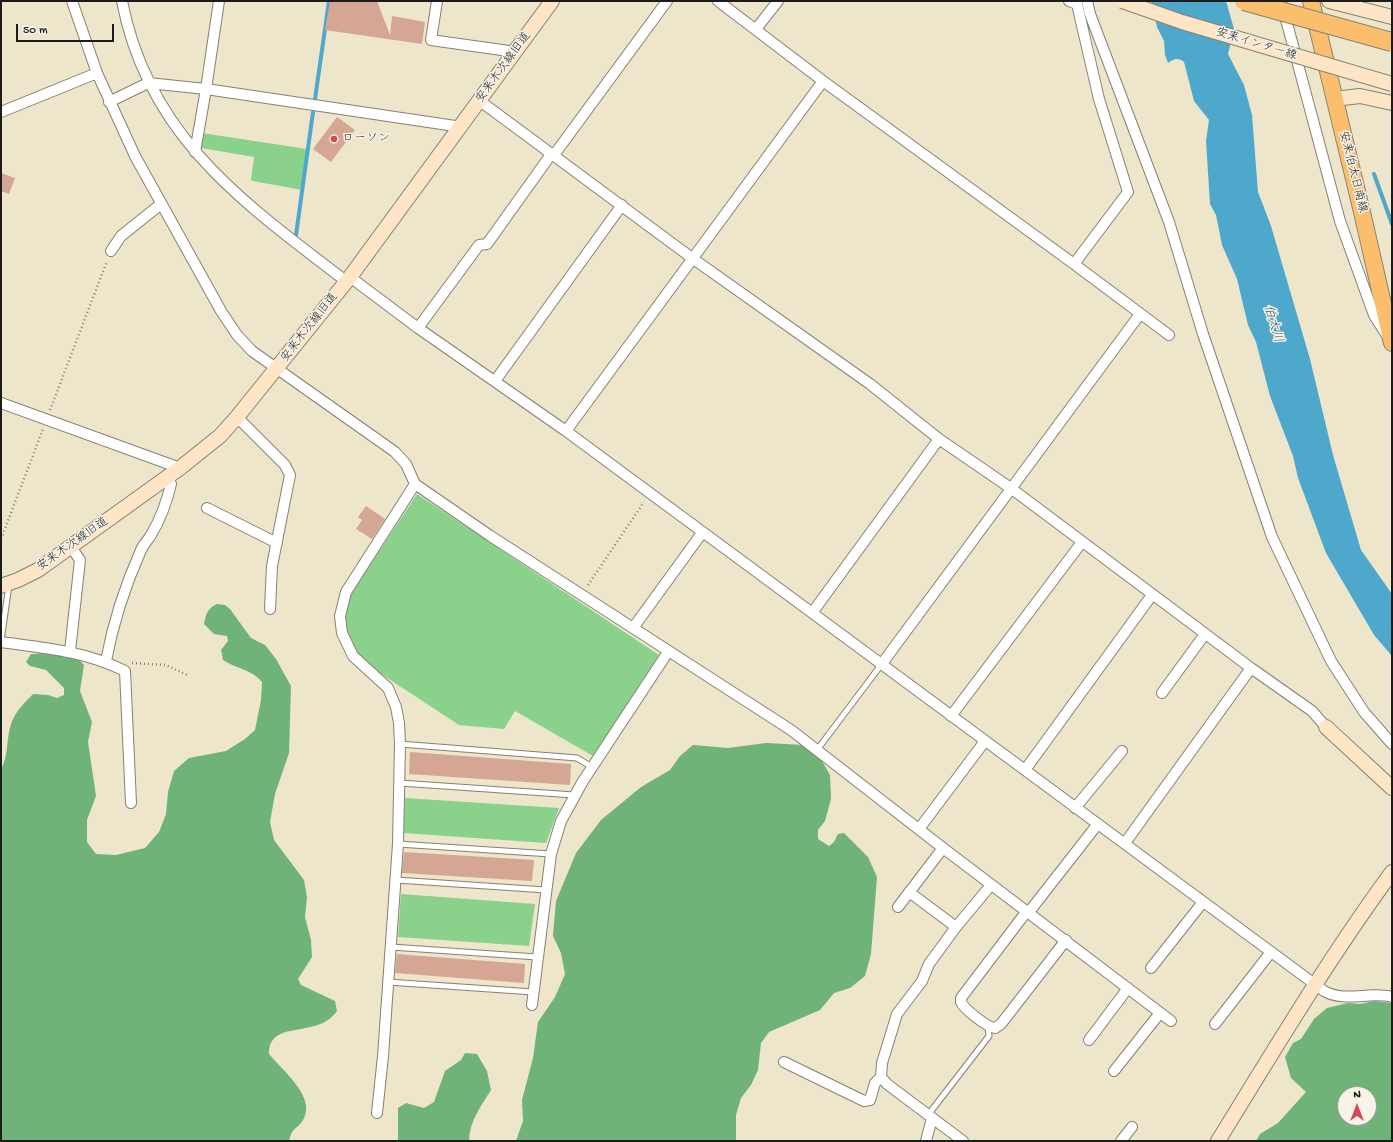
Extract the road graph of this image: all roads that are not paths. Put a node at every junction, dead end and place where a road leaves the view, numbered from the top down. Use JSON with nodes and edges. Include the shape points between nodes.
{"nodes":[{"id":1,"x":72,"y":1,"type":"edge"},
{"id":2,"x":122,"y":1,"type":"edge"},
{"id":3,"x":219,"y":1,"type":"edge"},
{"id":4,"x":437,"y":1,"type":"edge"},
{"id":5,"x":552,"y":1,"type":"edge"},
{"id":6,"x":667,"y":1,"type":"edge"},
{"id":7,"x":718,"y":1,"type":"edge"},
{"id":8,"x":778,"y":1,"type":"edge"},
{"id":9,"x":1122,"y":1,"type":"edge"},
{"id":10,"x":1244,"y":1,"type":"edge"},
{"id":11,"x":1269,"y":1,"type":"edge"},
{"id":12,"x":1281,"y":1,"type":"edge"},
{"id":13,"x":1311,"y":1,"type":"edge"},
{"id":14,"x":1329,"y":1,"type":"edge"},
{"id":15,"x":1077,"y":2,"type":"edge"},
{"id":16,"x":1085,"y":15,"type":"junction"},
{"id":17,"x":1392,"y":17,"type":"edge"},
{"id":18,"x":756,"y":29,"type":"junction"},
{"id":19,"x":1392,"y":35,"type":"edge"},
{"id":20,"x":1392,"y":42,"type":"edge"},
{"id":21,"x":516,"y":52,"type":"junction"},
{"id":22,"x":97,"y":73,"type":"junction"},
{"id":23,"x":823,"y":81,"type":"junction"},
{"id":24,"x":148,"y":83,"type":"junction"},
{"id":25,"x":1392,"y":84,"type":"edge"},
{"id":26,"x":206,"y":90,"type":"junction"},
{"id":27,"x":1334,"y":100,"type":"junction"},
{"id":28,"x":480,"y":101,"type":"junction"},
{"id":29,"x":110,"y":102,"type":"junction"},
{"id":30,"x":1392,"y":103,"type":"edge"},
{"id":31,"x":1,"y":112,"type":"edge"},
{"id":32,"x":462,"y":127,"type":"junction"},
{"id":33,"x":195,"y":152,"type":"junction"},
{"id":34,"x":553,"y":154,"type":"junction"},
{"id":35,"x":161,"y":204,"type":"junction"},
{"id":36,"x":622,"y":205,"type":"junction"},
{"id":37,"x":111,"y":251,"type":"road end"},
{"id":38,"x":692,"y":258,"type":"junction"},
{"id":39,"x":1074,"y":264,"type":"junction"},
{"id":40,"x":348,"y":279,"type":"junction"},
{"id":41,"x":1140,"y":314,"type":"junction"},
{"id":42,"x":418,"y":328,"type":"junction"},
{"id":43,"x":1169,"y":335,"type":"dead end"},
{"id":44,"x":1392,"y":342,"type":"edge"},
{"id":45,"x":277,"y":369,"type":"junction"},
{"id":46,"x":494,"y":380,"type":"junction"},
{"id":47,"x":1,"y":402,"type":"edge"},
{"id":48,"x":237,"y":417,"type":"junction"},
{"id":49,"x":566,"y":431,"type":"junction"},
{"id":50,"x":939,"y":439,"type":"junction"},
{"id":51,"x":180,"y":468,"type":"junction"},
{"id":52,"x":167,"y":477,"type":"junction"},
{"id":53,"x":415,"y":484,"type":"junction"},
{"id":54,"x":1012,"y":489,"type":"junction"},
{"id":55,"x":207,"y":508,"type":"dead end"},
{"id":56,"x":702,"y":533,"type":"junction"},
{"id":57,"x":1082,"y":542,"type":"junction"},
{"id":58,"x":276,"y":543,"type":"junction"},
{"id":59,"x":71,"y":547,"type":"junction"},
{"id":60,"x":4,"y":587,"type":"edge"},
{"id":61,"x":1152,"y":595,"type":"junction"},
{"id":62,"x":270,"y":608,"type":"dead end"},
{"id":63,"x":812,"y":613,"type":"junction"},
{"id":64,"x":633,"y":628,"type":"junction"},
{"id":65,"x":1205,"y":634,"type":"junction"},
{"id":66,"x":1,"y":642,"type":"edge"},
{"id":67,"x":70,"y":651,"type":"junction"},
{"id":68,"x":668,"y":652,"type":"junction"},
{"id":69,"x":106,"y":661,"type":"junction"},
{"id":70,"x":881,"y":665,"type":"junction"},
{"id":71,"x":1251,"y":668,"type":"junction"},
{"id":72,"x":1162,"y":693,"type":"dead end"},
{"id":73,"x":951,"y":716,"type":"junction"},
{"id":74,"x":1326,"y":727,"type":"joint"},
{"id":75,"x":985,"y":741,"type":"junction"},
{"id":76,"x":400,"y":744,"type":"junction"},
{"id":77,"x":1392,"y":744,"type":"edge"},
{"id":78,"x":817,"y":750,"type":"junction"},
{"id":79,"x":1122,"y":751,"type":"dead end"},
{"id":80,"x":592,"y":767,"type":"junction"},
{"id":81,"x":1025,"y":770,"type":"junction"},
{"id":82,"x":400,"y":783,"type":"junction"},
{"id":83,"x":1392,"y":788,"type":"edge"},
{"id":84,"x":574,"y":795,"type":"junction"},
{"id":85,"x":131,"y":803,"type":"dead end"},
{"id":86,"x":1076,"y":808,"type":"junction"},
{"id":87,"x":1097,"y":825,"type":"junction"},
{"id":88,"x":919,"y":829,"type":"junction"},
{"id":89,"x":1125,"y":843,"type":"junction"},
{"id":90,"x":398,"y":844,"type":"junction"},
{"id":91,"x":943,"y":848,"type":"junction"},
{"id":92,"x":551,"y":854,"type":"junction"},
{"id":93,"x":1392,"y":872,"type":"edge"},
{"id":94,"x":396,"y":880,"type":"junction"},
{"id":95,"x":991,"y":885,"type":"junction"},
{"id":96,"x":546,"y":890,"type":"junction"},
{"id":97,"x":910,"y":892,"type":"junction"},
{"id":98,"x":1203,"y":902,"type":"junction"},
{"id":99,"x":898,"y":907,"type":"dead end"},
{"id":100,"x":1028,"y":912,"type":"junction"},
{"id":101,"x":956,"y":927,"type":"junction"},
{"id":102,"x":1066,"y":940,"type":"junction"},
{"id":103,"x":390,"y":947,"type":"junction"},
{"id":104,"x":1271,"y":952,"type":"junction"},
{"id":105,"x":537,"y":957,"type":"junction"},
{"id":106,"x":1151,"y":968,"type":"dead end"},
{"id":107,"x":388,"y":982,"type":"junction"},
{"id":108,"x":1315,"y":984,"type":"junction"},
{"id":109,"x":1128,"y":988,"type":"junction"},
{"id":110,"x":533,"y":992,"type":"junction"},
{"id":111,"x":1392,"y":997,"type":"edge"},
{"id":112,"x":532,"y":1005,"type":"dead end"},
{"id":113,"x":1160,"y":1013,"type":"junction"},
{"id":114,"x":1171,"y":1022,"type":"dead end"},
{"id":115,"x":1215,"y":1024,"type":"dead end"},
{"id":116,"x":988,"y":1026,"type":"junction"},
{"id":117,"x":1089,"y":1040,"type":"dead end"},
{"id":118,"x":784,"y":1062,"type":"dead end"},
{"id":119,"x":1114,"y":1071,"type":"dead end"},
{"id":120,"x":881,"y":1077,"type":"junction"},
{"id":121,"x":377,"y":1113,"type":"dead end"},
{"id":122,"x":930,"y":1116,"type":"junction"},
{"id":123,"x":1132,"y":1126,"type":"dead end"},
{"id":124,"x":926,"y":1141,"type":"edge"},
{"id":125,"x":963,"y":1141,"type":"edge"},
{"id":126,"x":1121,"y":1141,"type":"edge"},
{"id":127,"x":1218,"y":1141,"type":"edge"}],
"edges":[{"from":1,"to":22,"type":"street"},
{"from":2,"to":24,"type":"street","via":[[126,24]]},
{"from":3,"to":26,"type":"street"},
{"from":4,"to":21,"type":"street","via":[[431,40]]},
{"from":5,"to":21,"type":"street","name":"安来木次線旧道"},
{"from":6,"to":34,"type":"street"},
{"from":7,"to":18,"type":"street"},
{"from":8,"to":18,"type":"street"},
{"from":9,"to":25,"type":"street","name":"安来インター線","bridge":true,"via":[[1189,25]]},
{"from":10,"to":20,"type":"highway","bridge":true},
{"from":11,"to":19,"type":"highway"},
{"from":12,"to":44,"type":"street","via":[[1340,221],[1374,315]]},
{"from":13,"to":27,"type":"main road","name":"安来伯太日南線"},
{"from":14,"to":17,"type":"street"},
{"from":15,"to":16,"type":"street"},
{"from":16,"to":39,"type":"street","via":[[1099,99],[1128,192]]},
{"from":16,"to":77,"type":"street","via":[[1169,222],[1203,334],[1272,537],[1330,661],[1364,712]]},
{"from":18,"to":23,"type":"street"},
{"from":21,"to":28,"type":"street","name":"安来木次線旧道"},
{"from":22,"to":29,"type":"street"},
{"from":22,"to":31,"type":"street"},
{"from":23,"to":38,"type":"street"},
{"from":23,"to":39,"type":"street"},
{"from":24,"to":26,"type":"street"},
{"from":24,"to":29,"type":"street"},
{"from":24,"to":33,"type":"street","via":[[164,111]]},
{"from":26,"to":32,"type":"street"},
{"from":26,"to":33,"type":"street"},
{"from":27,"to":30,"type":"street","via":[[1360,96]]},
{"from":27,"to":44,"type":"main road","name":"安来伯太日南線"},
{"from":28,"to":32,"type":"street","name":"安来木次線旧道"},
{"from":28,"to":34,"type":"street"},
{"from":29,"to":35,"type":"street"},
{"from":32,"to":40,"type":"street","name":"安来木次線旧道"},
{"from":33,"to":40,"type":"street","via":[[255,212]]},
{"from":34,"to":36,"type":"street"},
{"from":34,"to":42,"type":"street","via":[[487,244],[479,245]]},
{"from":35,"to":37,"type":"street","via":[[121,236]]},
{"from":35,"to":45,"type":"street","via":[[237,335],[252,351]]},
{"from":36,"to":38,"type":"street"},
{"from":36,"to":46,"type":"street"},
{"from":38,"to":49,"type":"street"},
{"from":38,"to":50,"type":"street","via":[[870,384]]},
{"from":39,"to":41,"type":"street"},
{"from":40,"to":42,"type":"street"},
{"from":40,"to":45,"type":"street","name":"安来木次線旧道"},
{"from":41,"to":43,"type":"street"},
{"from":41,"to":54,"type":"street"},
{"from":42,"to":46,"type":"street"},
{"from":45,"to":48,"type":"street","name":"安来木次線旧道"},
{"from":45,"to":53,"type":"street","via":[[395,452],[406,464]]},
{"from":46,"to":49,"type":"street"},
{"from":47,"to":51,"type":"street"},
{"from":48,"to":51,"type":"street","name":"安来木次線旧道","via":[[220,436]]},
{"from":48,"to":58,"type":"street","via":[[285,465],[290,475]]},
{"from":49,"to":56,"type":"street"},
{"from":50,"to":54,"type":"street"},
{"from":50,"to":63,"type":"street"},
{"from":51,"to":52,"type":"street","name":"安来木次線旧道"},
{"from":52,"to":59,"type":"street","name":"安来木次線旧道"},
{"from":52,"to":69,"type":"street","via":[[171,484],[168,495],[129,581]]},
{"from":53,"to":64,"type":"street"},
{"from":53,"to":76,"type":"street","via":[[346,592],[340,616],[342,633],[353,656],[388,688],[396,707]]},
{"from":54,"to":57,"type":"street"},
{"from":54,"to":70,"type":"street"},
{"from":55,"to":58,"type":"street"},
{"from":56,"to":63,"type":"street"},
{"from":56,"to":64,"type":"street"},
{"from":57,"to":61,"type":"street"},
{"from":57,"to":73,"type":"street"},
{"from":58,"to":62,"type":"street","via":[[271,572]]},
{"from":59,"to":60,"type":"street","name":"安来木次線旧道","via":[[38,570]]},
{"from":59,"to":67,"type":"street","via":[[80,560]]},
{"from":60,"to":66,"type":"lane"},
{"from":61,"to":65,"type":"street"},
{"from":61,"to":81,"type":"street"},
{"from":63,"to":70,"type":"street"},
{"from":64,"to":68,"type":"street"},
{"from":65,"to":71,"type":"street"},
{"from":65,"to":72,"type":"street"},
{"from":66,"to":67,"type":"street"},
{"from":67,"to":69,"type":"street"},
{"from":68,"to":78,"type":"street","via":[[791,730]]},
{"from":68,"to":80,"type":"street"},
{"from":69,"to":85,"type":"street","via":[[125,671]]},
{"from":70,"to":73,"type":"street"},
{"from":70,"to":78,"type":"lane"},
{"from":71,"to":74,"type":"street","via":[[1312,711]]},
{"from":71,"to":89,"type":"street"},
{"from":73,"to":75,"type":"street"},
{"from":74,"to":83,"type":"street"},
{"from":75,"to":81,"type":"street"},
{"from":75,"to":88,"type":"street"},
{"from":76,"to":80,"type":"lane","via":[[577,758]]},
{"from":76,"to":82,"type":"street"},
{"from":78,"to":88,"type":"street"},
{"from":79,"to":86,"type":"street"},
{"from":80,"to":84,"type":"street"},
{"from":81,"to":86,"type":"street"},
{"from":82,"to":84,"type":"lane"},
{"from":82,"to":90,"type":"street"},
{"from":84,"to":92,"type":"street","via":[[556,833]]},
{"from":86,"to":87,"type":"street"},
{"from":87,"to":89,"type":"street"},
{"from":87,"to":100,"type":"street"},
{"from":88,"to":91,"type":"street"},
{"from":89,"to":98,"type":"street"},
{"from":90,"to":92,"type":"lane"},
{"from":90,"to":94,"type":"street"},
{"from":91,"to":95,"type":"street"},
{"from":91,"to":97,"type":"street"},
{"from":92,"to":96,"type":"street"},
{"from":93,"to":108,"type":"street","via":[[1360,915]]},
{"from":94,"to":96,"type":"lane"},
{"from":94,"to":103,"type":"street"},
{"from":95,"to":100,"type":"street"},
{"from":95,"to":101,"type":"street"},
{"from":96,"to":105,"type":"street"},
{"from":97,"to":99,"type":"street"},
{"from":97,"to":101,"type":"street"},
{"from":98,"to":104,"type":"street"},
{"from":98,"to":106,"type":"street"},
{"from":100,"to":102,"type":"street"},
{"from":100,"to":116,"type":"street","via":[[961,998],[964,1008]]},
{"from":101,"to":120,"type":"street","via":[[929,964],[922,981],[897,1014],[882,1063]]},
{"from":102,"to":109,"type":"street"},
{"from":102,"to":116,"type":"street","via":[[1001,1024],[995,1028]]},
{"from":103,"to":105,"type":"lane"},
{"from":103,"to":107,"type":"street"},
{"from":104,"to":108,"type":"street"},
{"from":104,"to":115,"type":"street"},
{"from":105,"to":110,"type":"street"},
{"from":107,"to":110,"type":"lane"},
{"from":107,"to":121,"type":"street"},
{"from":108,"to":111,"type":"street","via":[[1332,995],[1343,997]]},
{"from":108,"to":127,"type":"street"},
{"from":109,"to":113,"type":"street"},
{"from":109,"to":117,"type":"street"},
{"from":110,"to":112,"type":"street"},
{"from":113,"to":114,"type":"street"},
{"from":113,"to":119,"type":"street"},
{"from":116,"to":122,"type":"lane","via":[[989,1036]]},
{"from":118,"to":120,"type":"street","via":[[864,1101],[870,1100]]},
{"from":120,"to":122,"type":"street"},
{"from":122,"to":124,"type":"street"},
{"from":122,"to":125,"type":"street"},
{"from":123,"to":126,"type":"street"}]}
